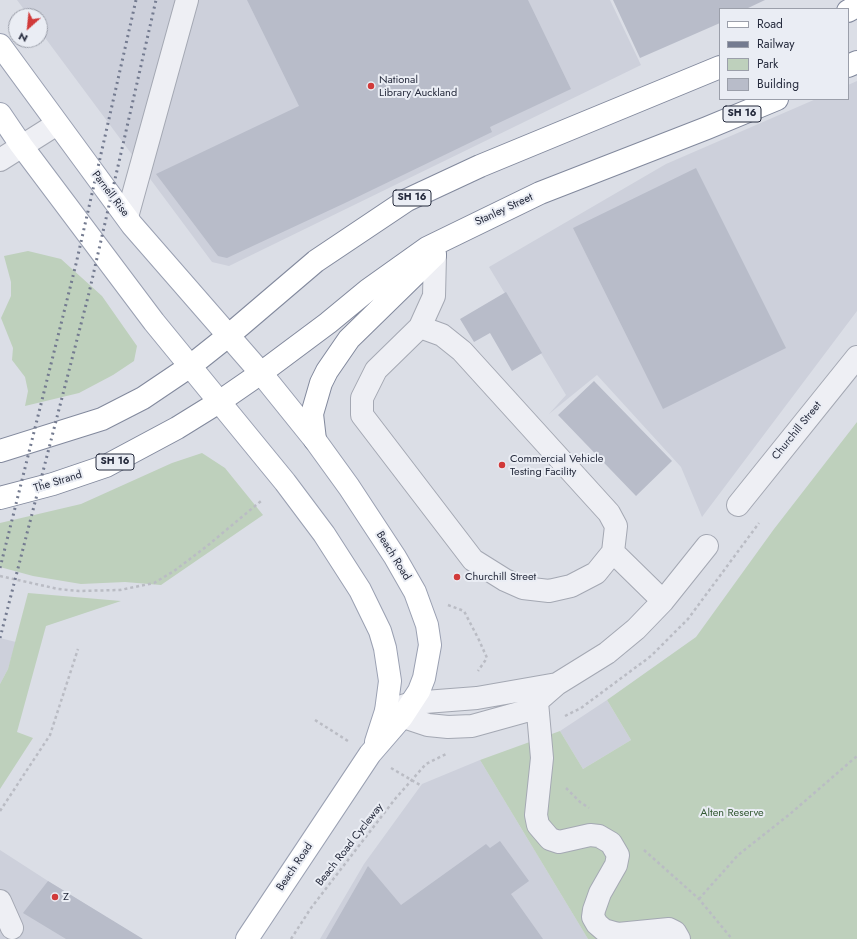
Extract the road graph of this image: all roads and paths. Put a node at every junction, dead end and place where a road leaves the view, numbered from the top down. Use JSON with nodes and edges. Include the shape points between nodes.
{"nodes":[{"id":1,"x":187,"y":0,"type":"edge"},
{"id":2,"x":0,"y":45,"type":"edge"},
{"id":3,"x":719,"y":67,"type":"edge"},
{"id":4,"x":775,"y":100,"type":"edge"},
{"id":5,"x":0,"y":114,"type":"edge"},
{"id":6,"x":57,"y":124,"type":"junction"},
{"id":7,"x":21,"y":145,"type":"junction"},
{"id":8,"x":0,"y":160,"type":"edge"},
{"id":9,"x":495,"y":214,"type":"junction"},
{"id":10,"x":127,"y":217,"type":"junction"},
{"id":11,"x":435,"y":255,"type":"junction"},
{"id":12,"x":420,"y":327,"type":"junction"},
{"id":13,"x":228,"y":336,"type":"junction"},
{"id":14,"x":857,"y":357,"type":"edge"},
{"id":15,"x":189,"y":366,"type":"junction"},
{"id":16,"x":261,"y":373,"type":"junction"},
{"id":17,"x":219,"y":402,"type":"junction"},
{"id":18,"x":315,"y":440,"type":"junction"},
{"id":19,"x":0,"y":451,"type":"edge"},
{"id":20,"x":0,"y":498,"type":"edge"},
{"id":21,"x":261,"y":502,"type":"dead end"},
{"id":22,"x":738,"y":505,"type":"dead end"},
{"id":23,"x":708,"y":546,"type":"dead end"},
{"id":24,"x":613,"y":552,"type":"junction"},
{"id":25,"x":0,"y":576,"type":"edge"},
{"id":26,"x":663,"y":601,"type":"junction"},
{"id":27,"x":464,"y":611,"type":"dead end"},
{"id":28,"x":78,"y":649,"type":"dead end"},
{"id":29,"x":487,"y":658,"type":"dead end"},
{"id":30,"x":557,"y":684,"type":"junction"},
{"id":31,"x":537,"y":702,"type":"junction"},
{"id":32,"x":400,"y":710,"type":"junction"},
{"id":33,"x":453,"y":752,"type":"dead end"},
{"id":34,"x":857,"y":756,"type":"edge"},
{"id":35,"x":0,"y":810,"type":"edge"},
{"id":36,"x":0,"y":901,"type":"edge"},
{"id":37,"x":12,"y":928,"type":"dead end"},
{"id":38,"x":246,"y":939,"type":"edge"},
{"id":39,"x":291,"y":939,"type":"edge"},
{"id":40,"x":679,"y":939,"type":"edge"},
{"id":41,"x":732,"y":939,"type":"edge"}],
"edges":[{"from":1,"to":10,"type":"street"},
{"from":2,"to":6,"type":"main road","name":"Parnell Rise"},
{"from":3,"to":13,"type":"main road","number":"SH 16","via":[[480,166],[406,200],[316,261]]},
{"from":4,"to":9,"type":"main road","name":"Stanley Street","number":"SH 16","via":[[540,193]]},
{"from":5,"to":7,"type":"main road"},
{"from":6,"to":7,"type":"street"},
{"from":6,"to":10,"type":"main road","name":"Parnell Rise"},
{"from":7,"to":8,"type":"street"},
{"from":7,"to":15,"type":"main road"},
{"from":9,"to":11,"type":"main road"},
{"from":9,"to":16,"type":"main road","name":"Stanley Street","number":"SH 16","via":[[427,248]]},
{"from":10,"to":13,"type":"main road","name":"Parnell Rise"},
{"from":11,"to":12,"type":"street","via":[[434,296]]},
{"from":11,"to":18,"type":"main road","via":[[349,339],[327,371],[312,414]]},
{"from":12,"to":24,"type":"street","via":[[442,335],[462,351],[605,508],[616,526]]},
{"from":12,"to":24,"type":"street","via":[[376,370],[362,398],[362,416],[473,560],[504,580],[523,588],[549,592],[571,586],[596,573]]},
{"from":13,"to":15,"type":"main road","number":"SH 16"},
{"from":13,"to":16,"type":"main road","name":"Parnell Rise"},
{"from":14,"to":22,"type":"street","name":"Churchill Street"},
{"from":15,"to":17,"type":"main road","name":"Beach Road"},
{"from":15,"to":19,"type":"main road","number":"SH 16","via":[[143,398],[102,419]]},
{"from":16,"to":17,"type":"main road","number":"SH 16"},
{"from":16,"to":18,"type":"main road","name":"Beach Road"},
{"from":17,"to":20,"type":"main road","name":"The Strand","number":"SH 16","via":[[106,466]]},
{"from":17,"to":32,"type":"main road","name":"Beach Road","via":[[324,534],[371,611],[380,631],[390,680]]},
{"from":18,"to":32,"type":"main road","name":"Beach Road","via":[[395,557],[422,608],[430,645],[424,678]]},
{"from":21,"to":25,"type":"path","via":[[174,571],[154,583],[120,590],[79,591]]},
{"from":23,"to":26,"type":"street"},
{"from":24,"to":26,"type":"street"},
{"from":26,"to":30,"type":"street","via":[[636,629],[607,653]]},
{"from":27,"to":29,"type":"path"},
{"from":28,"to":35,"type":"path","via":[[50,735]]},
{"from":30,"to":31,"type":"street"},
{"from":30,"to":32,"type":"street"},
{"from":31,"to":32,"type":"street","via":[[526,710],[472,726],[439,727]]},
{"from":31,"to":40,"type":"street","via":[[542,758],[536,814],[538,825],[550,839],[558,842],[590,835],[599,836],[611,843],[618,855],[616,865],[600,893],[594,910],[593,917],[597,924],[604,930],[618,934],[669,929],[675,932]]},
{"from":32,"to":38,"type":"main road","name":"Beach Road"},
{"from":33,"to":39,"type":"path","name":"Beach Road Cycleway","via":[[426,764],[395,799],[345,862]]},
{"from":34,"to":41,"type":"path","via":[[738,855],[699,899]]},
{"from":36,"to":37,"type":"street"}]}
